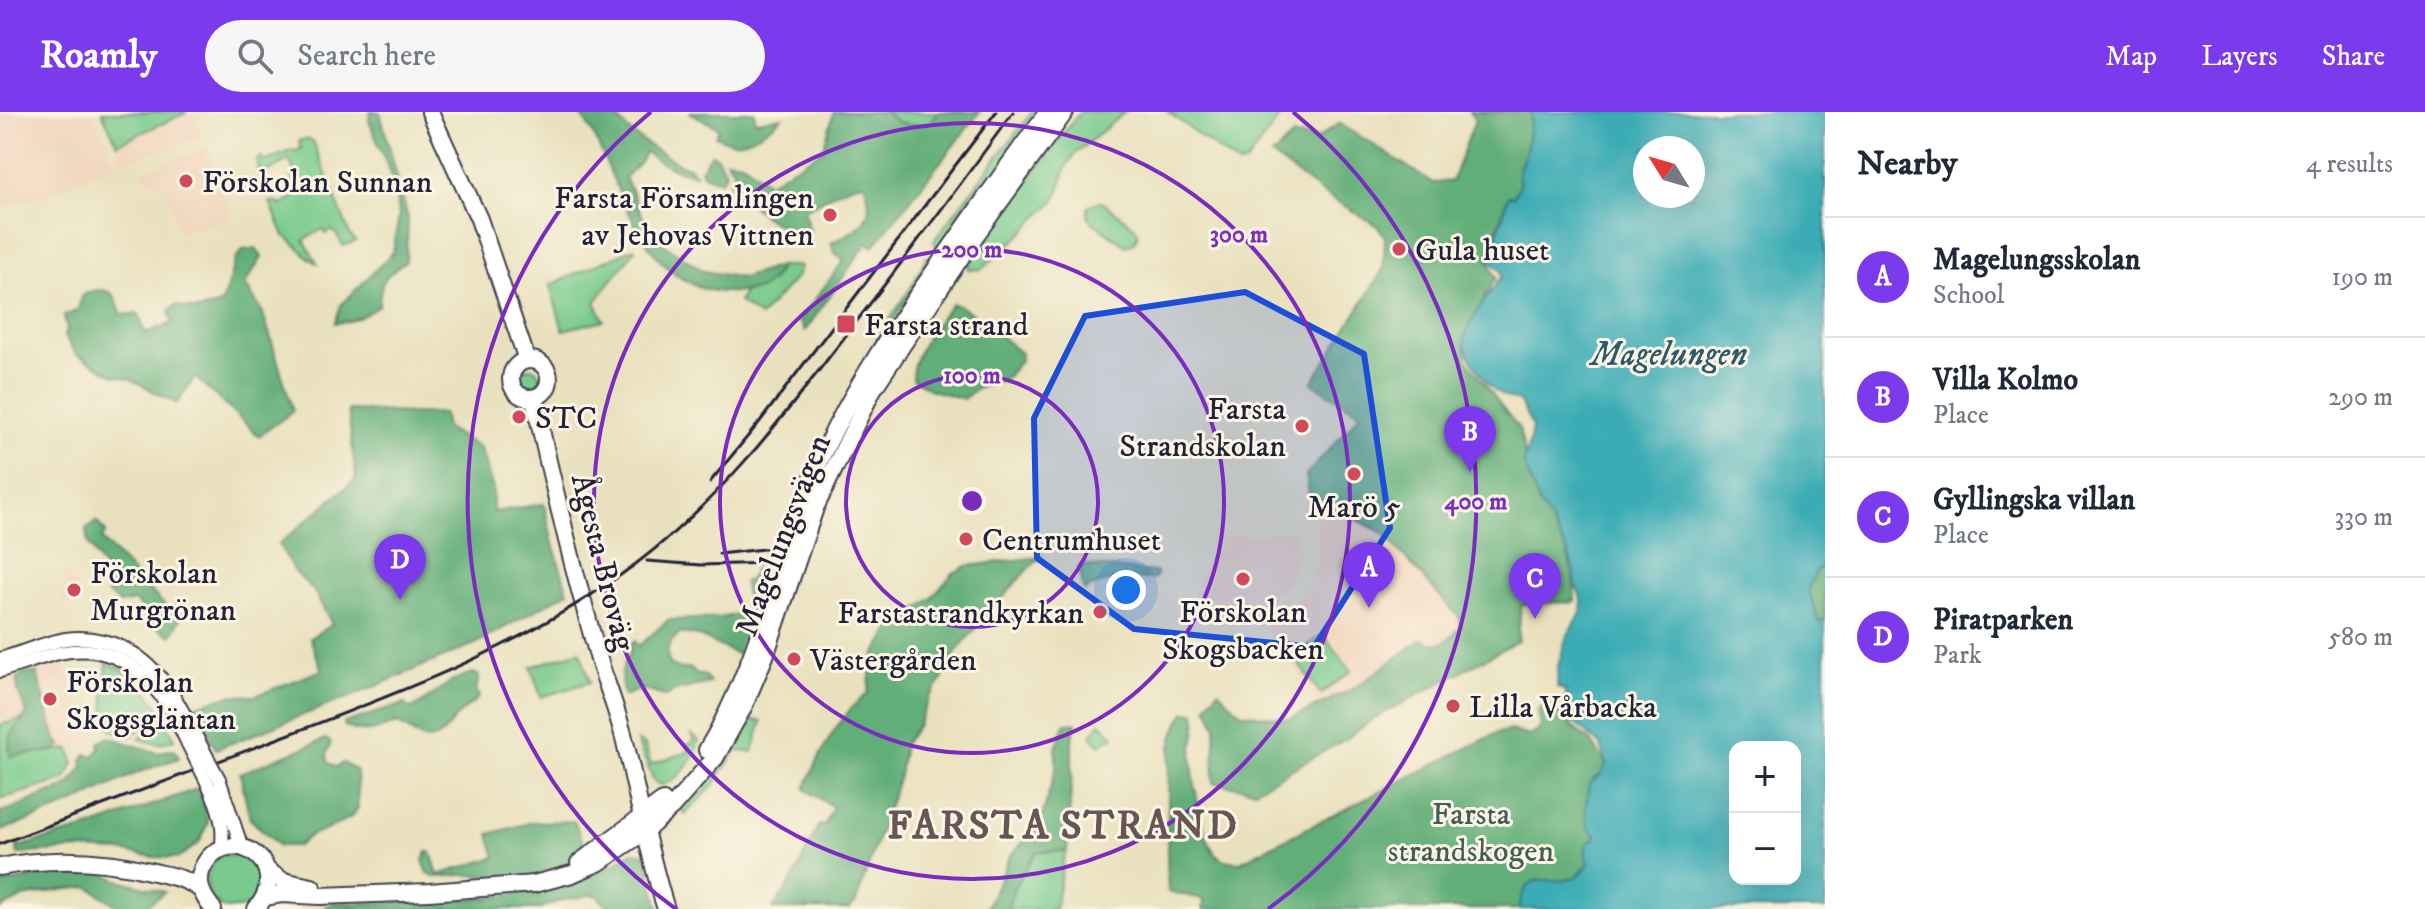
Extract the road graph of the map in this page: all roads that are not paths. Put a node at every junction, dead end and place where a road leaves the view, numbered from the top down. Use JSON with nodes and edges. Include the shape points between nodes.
{"nodes":[{"id":1,"x":430,"y":112,"type":"edge"},
{"id":2,"x":1048,"y":112,"type":"edge"},
{"id":3,"x":1065,"y":112,"type":"edge"},
{"id":4,"x":527,"y":360,"type":"junction"},
{"id":5,"x":878,"y":369,"type":"junction"},
{"id":6,"x":534,"y":398,"type":"junction"},
{"id":7,"x":0,"y":659,"type":"edge"},
{"id":8,"x":0,"y":671,"type":"edge"},
{"id":9,"x":193,"y":742,"type":"junction"},
{"id":10,"x":214,"y":783,"type":"junction"},
{"id":11,"x":648,"y":820,"type":"junction"},
{"id":12,"x":242,"y":848,"type":"junction"},
{"id":13,"x":221,"y":849,"type":"junction"},
{"id":14,"x":204,"y":864,"type":"junction"},
{"id":15,"x":128,"y":865,"type":"junction"},
{"id":16,"x":0,"y":867,"type":"edge"},
{"id":17,"x":268,"y":871,"type":"junction"},
{"id":18,"x":200,"y":889,"type":"junction"},
{"id":19,"x":341,"y":893,"type":"junction"},
{"id":20,"x":261,"y":903,"type":"edge"},
{"id":21,"x":213,"y":909,"type":"edge"},
{"id":22,"x":668,"y":909,"type":"edge"}],
"edges":[{"from":1,"to":4,"type":"main road","via":[[479,219]]},
{"from":2,"to":5,"type":"main road","name":"Magelungsvägen"},
{"from":3,"to":5,"type":"main road","name":"Magelungsvägen"},
{"from":4,"to":6,"type":"main road","via":[[543,365],[549,376],[547,387]]},
{"from":4,"to":6,"type":"main road","name":"Ågesta Broväg","via":[[514,367],[510,382],[518,395]]},
{"from":5,"to":11,"type":"main road","name":"Magelungsvägen","via":[[824,451],[737,694],[689,775]]},
{"from":6,"to":11,"type":"main road","name":"Ågesta Broväg","via":[[585,606]]},
{"from":7,"to":9,"type":"street","via":[[66,639],[124,647],[158,672],[178,701]]},
{"from":8,"to":9,"type":"street","via":[[76,651],[120,660],[149,680]]},
{"from":9,"to":10,"type":"street","bridge":true},
{"from":10,"to":12,"type":"street"},
{"from":10,"to":13,"type":"street","via":[[224,834]]},
{"from":11,"to":19,"type":"main road","name":"Magelungsvägen","via":[[598,863],[534,884]]},
{"from":11,"to":22,"type":"main road","name":"Ågesta Broväg"},
{"from":12,"to":13,"type":"main road"},
{"from":12,"to":17,"type":"main road","name":"Magelungsvägen","via":[[261,859]]},
{"from":13,"to":14,"type":"main road"},
{"from":14,"to":15,"type":"main road"},
{"from":14,"to":18,"type":"main road"},
{"from":15,"to":16,"type":"main road","via":[[81,859]]},
{"from":15,"to":18,"type":"main road","via":[[185,879]]},
{"from":17,"to":19,"type":"main road","name":"Magelungsvägen","via":[[283,881]]},
{"from":17,"to":20,"type":"main road","via":[[270,883]]},
{"from":18,"to":21,"type":"main road"},
{"from":19,"to":20,"type":"main road","name":"Magelungsvägen","via":[[282,894]]}]}
